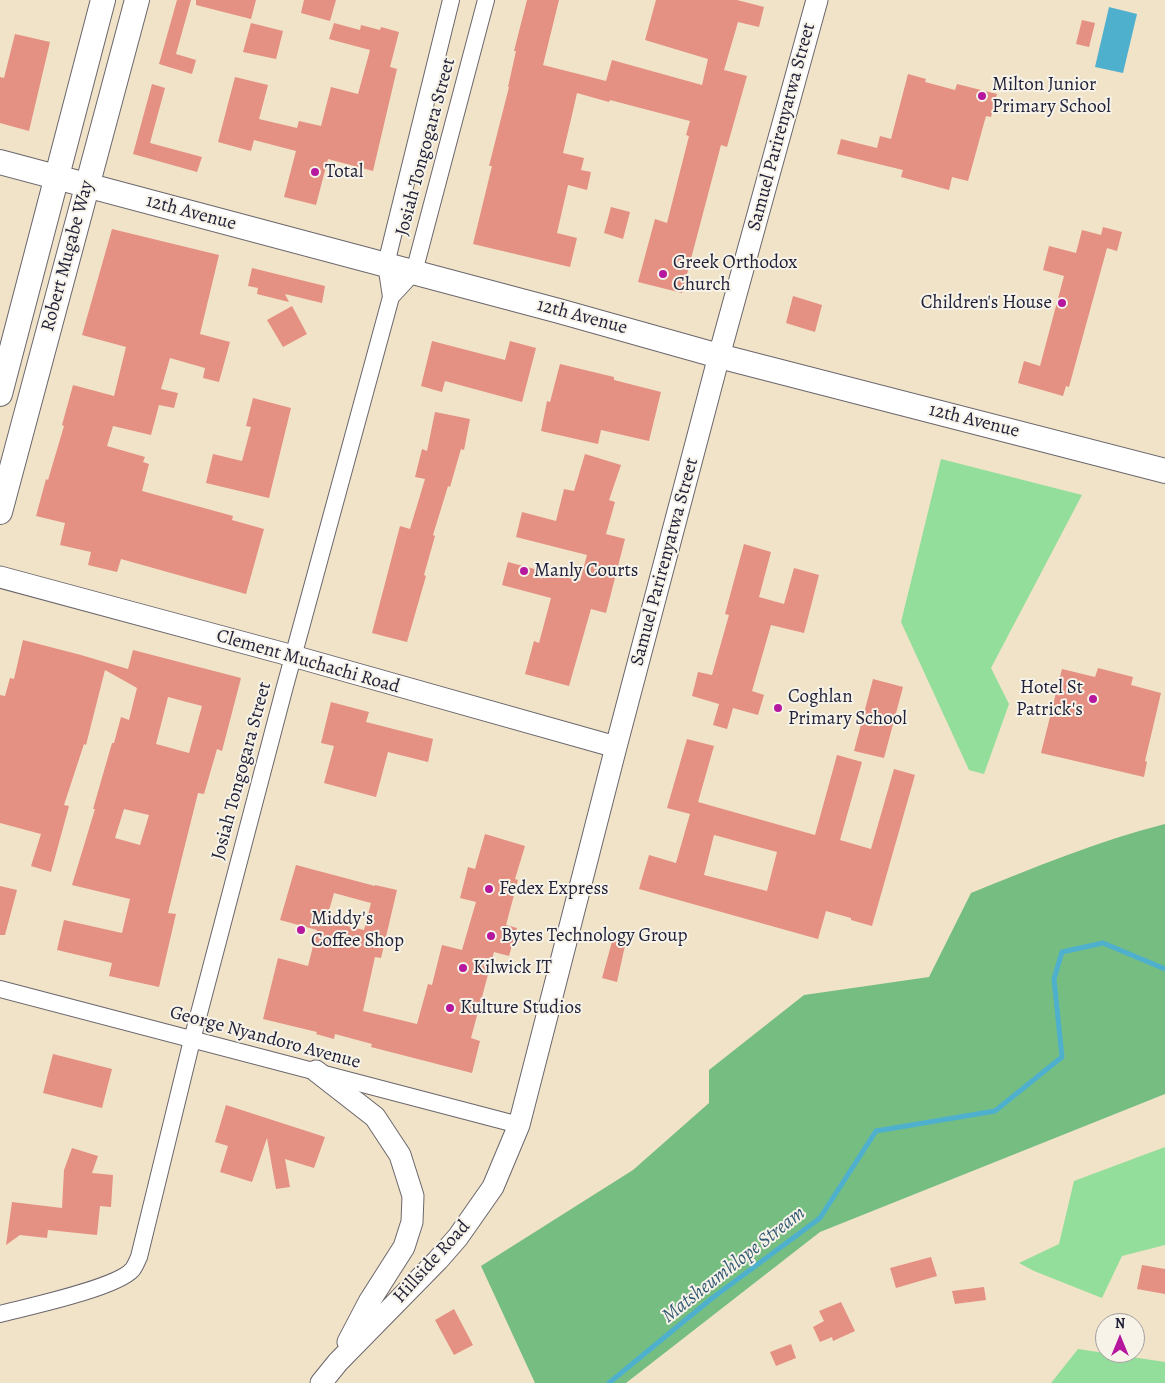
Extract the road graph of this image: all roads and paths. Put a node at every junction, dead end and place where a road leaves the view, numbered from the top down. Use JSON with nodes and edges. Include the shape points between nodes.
{"nodes":[{"id":1,"x":103,"y":0,"type":"edge"},
{"id":2,"x":137,"y":0,"type":"edge"},
{"id":3,"x":451,"y":0,"type":"edge"},
{"id":4,"x":486,"y":0,"type":"edge"},
{"id":5,"x":817,"y":0,"type":"edge"},
{"id":6,"x":0,"y":162,"type":"edge"},
{"id":7,"x":56,"y":176,"type":"junction"},
{"id":8,"x":87,"y":185,"type":"junction"},
{"id":9,"x":386,"y":264,"type":"junction"},
{"id":10,"x":414,"y":272,"type":"junction"},
{"id":11,"x":391,"y":297,"type":"junction"},
{"id":12,"x":720,"y":356,"type":"junction"},
{"id":13,"x":0,"y":394,"type":"edge"},
{"id":14,"x":1165,"y":471,"type":"edge"},
{"id":15,"x":0,"y":512,"type":"edge"},
{"id":16,"x":0,"y":577,"type":"edge"},
{"id":17,"x":293,"y":656,"type":"junction"},
{"id":18,"x":616,"y":747,"type":"junction"},
{"id":19,"x":0,"y":989,"type":"edge"},
{"id":20,"x":192,"y":1040,"type":"junction"},
{"id":21,"x":316,"y":1071,"type":"junction"},
{"id":22,"x":519,"y":1125,"type":"junction"},
{"id":23,"x":0,"y":1314,"type":"edge"},
{"id":24,"x":338,"y":1362,"type":"junction"},
{"id":25,"x":321,"y":1383,"type":"edge"}],
"edges":[{"from":1,"to":7,"type":"main road","name":"Robert Mugabe Way"},
{"from":2,"to":8,"type":"main road","name":"Robert Mugabe Way"},
{"from":3,"to":9,"type":"street","name":"Josiah Tongogara Street"},
{"from":4,"to":10,"type":"street","name":"Josiah Tongogara Street"},
{"from":5,"to":12,"type":"street","name":"Samuel Parirenyatwa Street"},
{"from":6,"to":7,"type":"main road","name":"12th Avenue"},
{"from":7,"to":8,"type":"main road","name":"12th Avenue"},
{"from":7,"to":13,"type":"main road","name":"Robert Mugabe Way"},
{"from":8,"to":9,"type":"main road","name":"12th Avenue"},
{"from":8,"to":15,"type":"main road","name":"Robert Mugabe Way"},
{"from":9,"to":10,"type":"main road","name":"12th Avenue"},
{"from":9,"to":11,"type":"street","name":"Josiah Tongogara Street"},
{"from":10,"to":11,"type":"street","name":"Josiah Tongogara Street"},
{"from":10,"to":12,"type":"main road","name":"12th Avenue"},
{"from":11,"to":17,"type":"street","name":"Josiah Tongogara Street"},
{"from":12,"to":14,"type":"main road","name":"12th Avenue"},
{"from":12,"to":18,"type":"street","name":"Samuel Parirenyatwa Street"},
{"from":16,"to":17,"type":"street","name":"Clement Muchachi Road"},
{"from":17,"to":18,"type":"street","name":"Clement Muchachi Road"},
{"from":17,"to":20,"type":"street","name":"Josiah Tongogara Street"},
{"from":18,"to":22,"type":"street","name":"Samuel Parirenyatwa Street"},
{"from":19,"to":20,"type":"street","name":"George Nyandoro Avenue"},
{"from":20,"to":21,"type":"street","name":"George Nyandoro Avenue"},
{"from":20,"to":23,"type":"street","name":"Josiah Tongogara Street","via":[[139,1257],[133,1270],[101,1287]]},
{"from":21,"to":22,"type":"street","name":"George Nyandoro Avenue"},
{"from":21,"to":24,"type":"street","via":[[375,1117],[400,1155],[413,1196],[412,1222],[404,1247],[369,1302]]},
{"from":22,"to":24,"type":"street","name":"Hillside Road","via":[[493,1186],[458,1237]]},
{"from":24,"to":25,"type":"street","name":"Hillside Road"}]}
